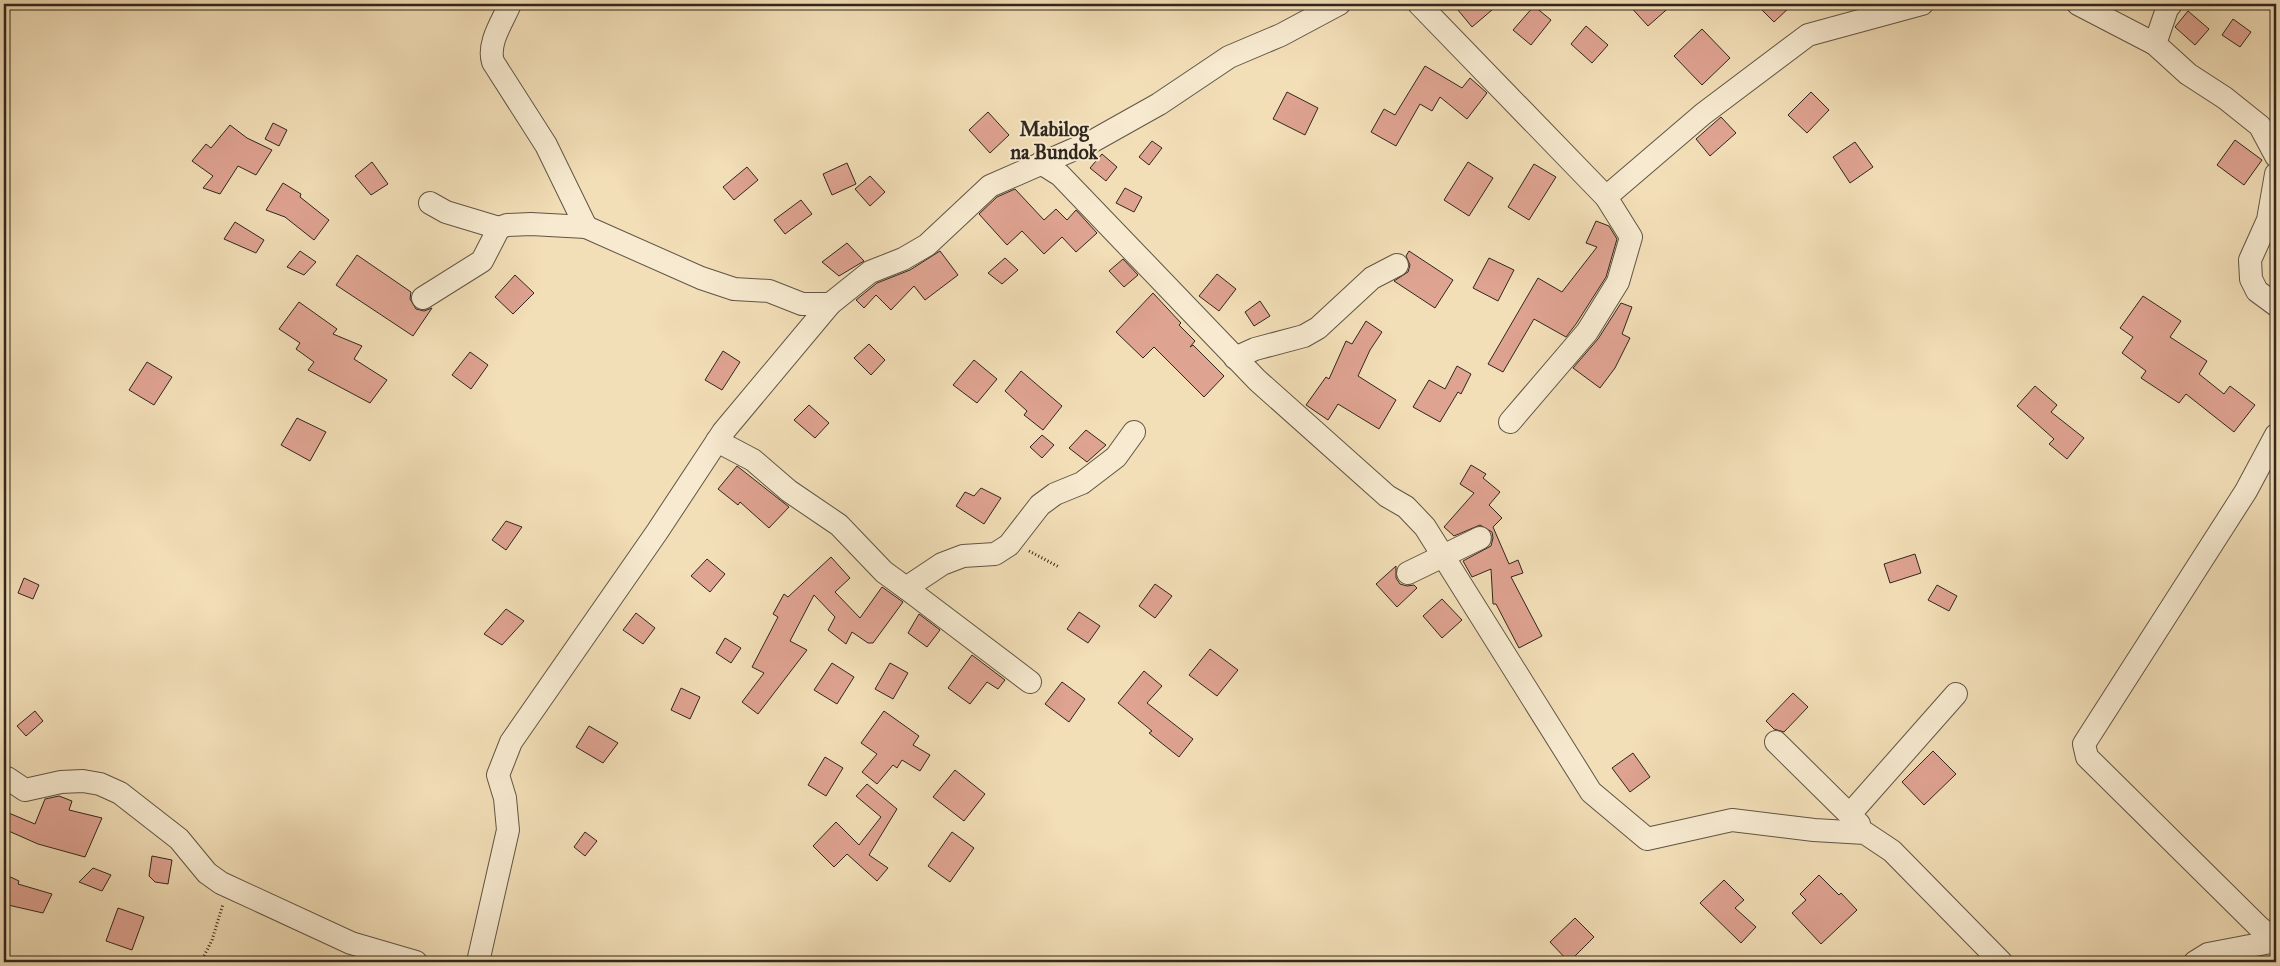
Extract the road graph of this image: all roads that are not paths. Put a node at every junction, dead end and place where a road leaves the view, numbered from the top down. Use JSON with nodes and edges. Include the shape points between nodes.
{"nodes":[{"id":1,"x":510,"y":4,"type":"edge"},
{"id":2,"x":1339,"y":4,"type":"edge"},
{"id":3,"x":1419,"y":4,"type":"edge"},
{"id":4,"x":1922,"y":4,"type":"edge"},
{"id":5,"x":2078,"y":4,"type":"edge"},
{"id":6,"x":2171,"y":4,"type":"edge"},
{"id":7,"x":2155,"y":44,"type":"junction"},
{"id":8,"x":2276,"y":156,"type":"edge"},
{"id":9,"x":1041,"y":163,"type":"junction"},
{"id":10,"x":2276,"y":174,"type":"edge"},
{"id":11,"x":1606,"y":197,"type":"junction"},
{"id":12,"x":430,"y":203,"type":"dead end"},
{"id":13,"x":586,"y":227,"type":"junction"},
{"id":14,"x":499,"y":228,"type":"junction"},
{"id":15,"x":1397,"y":265,"type":"dead end"},
{"id":16,"x":423,"y":298,"type":"dead end"},
{"id":17,"x":830,"y":304,"type":"junction"},
{"id":18,"x":2276,"y":305,"type":"edge"},
{"id":19,"x":1235,"y":358,"type":"junction"},
{"id":20,"x":1510,"y":422,"type":"dead end"},
{"id":21,"x":1134,"y":432,"type":"dead end"},
{"id":22,"x":2276,"y":435,"type":"edge"},
{"id":23,"x":717,"y":441,"type":"junction"},
{"id":24,"x":1480,"y":538,"type":"dead end"},
{"id":25,"x":1442,"y":556,"type":"junction"},
{"id":26,"x":1408,"y":573,"type":"dead end"},
{"id":27,"x":906,"y":588,"type":"junction"},
{"id":28,"x":1030,"y":682,"type":"dead end"},
{"id":29,"x":1956,"y":694,"type":"dead end"},
{"id":30,"x":1776,"y":742,"type":"dead end"},
{"id":31,"x":7,"y":778,"type":"dead end"},
{"id":32,"x":1850,"y":814,"type":"junction"},
{"id":33,"x":1865,"y":833,"type":"junction"},
{"id":34,"x":2276,"y":940,"type":"edge"},
{"id":35,"x":416,"y":962,"type":"edge"},
{"id":36,"x":478,"y":962,"type":"edge"},
{"id":37,"x":2001,"y":962,"type":"edge"},
{"id":38,"x":2196,"y":962,"type":"edge"}],
"edges":[{"from":1,"to":13,"type":"street","via":[[494,41],[493,62],[546,145]]},
{"from":2,"to":9,"type":"street","via":[[1281,35],[1229,57],[1159,104],[1093,141]]},
{"from":3,"to":11,"type":"street"},
{"from":4,"to":11,"type":"street","via":[[1808,36],[1703,114]]},
{"from":5,"to":7,"type":"street"},
{"from":6,"to":7,"type":"street"},
{"from":7,"to":8,"type":"street","via":[[2188,74],[2260,126]]},
{"from":9,"to":17,"type":"street","via":[[990,186],[927,244],[903,259],[870,272]]},
{"from":9,"to":19,"type":"street","via":[[1060,175]]},
{"from":10,"to":18,"type":"street","via":[[2268,220],[2250,260],[2251,279],[2257,291]]},
{"from":11,"to":20,"type":"street","via":[[1631,237],[1618,282],[1587,332]]},
{"from":12,"to":14,"type":"street","via":[[446,212]]},
{"from":13,"to":14,"type":"street","via":[[531,224]]},
{"from":13,"to":17,"type":"street","via":[[701,278],[734,289],[768,291],[802,304]]},
{"from":14,"to":16,"type":"street","via":[[482,261]]},
{"from":15,"to":19,"type":"street","via":[[1372,278],[1318,328],[1304,336]]},
{"from":17,"to":23,"type":"street"},
{"from":19,"to":25,"type":"street","via":[[1368,480],[1406,507],[1426,527]]},
{"from":21,"to":27,"type":"street","via":[[1116,457],[1082,483],[1055,494],[1040,505],[1009,545],[995,554],[963,556],[942,564]]},
{"from":22,"to":34,"type":"street","via":[[2246,491],[2084,744],[2087,757]]},
{"from":23,"to":27,"type":"street","via":[[753,460],[789,491],[839,525],[884,572]]},
{"from":23,"to":36,"type":"street","via":[[511,742],[498,775],[505,798],[508,830]]},
{"from":24,"to":25,"type":"street"},
{"from":25,"to":26,"type":"street"},
{"from":25,"to":33,"type":"street","via":[[1591,792],[1647,839],[1732,820]]},
{"from":27,"to":28,"type":"street"},
{"from":29,"to":32,"type":"street"},
{"from":30,"to":32,"type":"street"},
{"from":31,"to":35,"type":"street","via":[[25,790],[61,782],[100,784],[120,793],[179,839],[207,873],[240,893],[351,943]]},
{"from":32,"to":33,"type":"street"},
{"from":33,"to":37,"type":"street","via":[[1892,851]]},
{"from":34,"to":38,"type":"street","via":[[2208,954]]}]}
